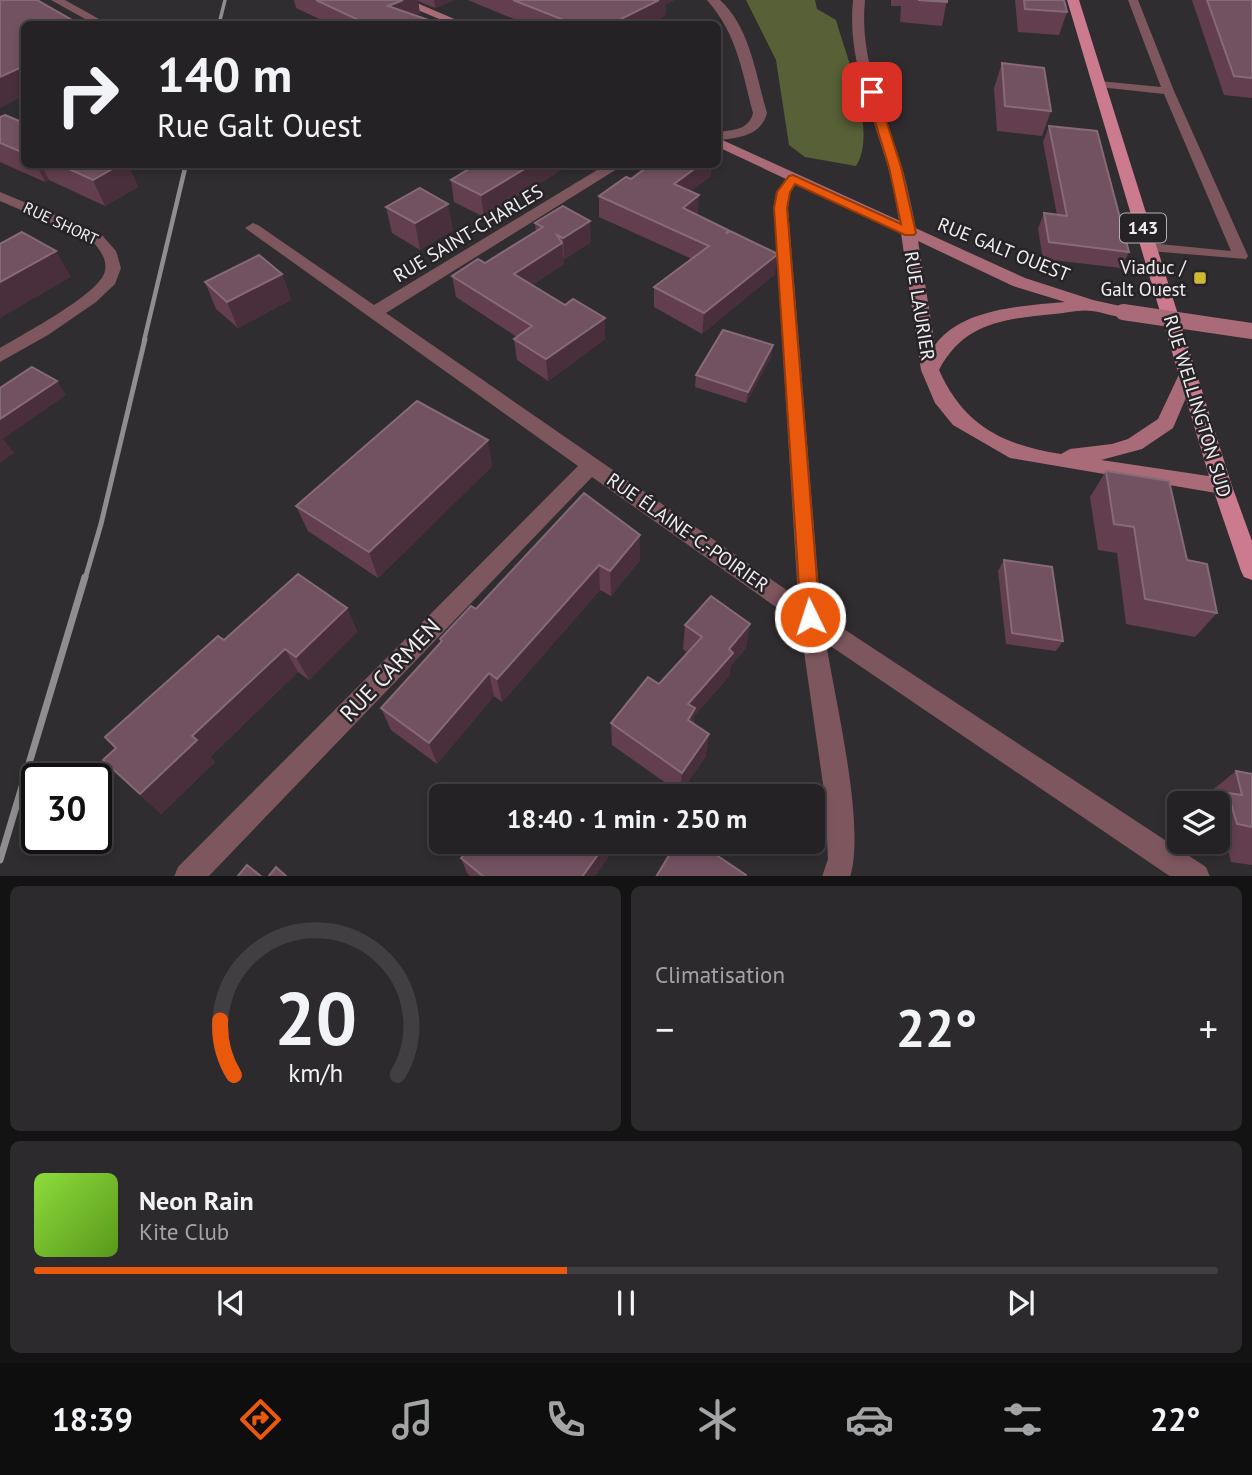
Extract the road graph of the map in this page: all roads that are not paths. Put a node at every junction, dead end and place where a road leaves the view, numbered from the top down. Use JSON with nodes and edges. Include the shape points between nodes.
{"nodes":[{"id":1,"x":57,"y":0,"type":"edge"},
{"id":2,"x":400,"y":0,"type":"edge"},
{"id":3,"x":420,"y":0,"type":"edge"},
{"id":4,"x":713,"y":0,"type":"edge"},
{"id":5,"x":859,"y":0,"type":"edge"},
{"id":6,"x":1073,"y":0,"type":"edge"},
{"id":7,"x":1133,"y":0,"type":"edge"},
{"id":8,"x":96,"y":21,"type":"edge"},
{"id":9,"x":452,"y":21,"type":"edge"},
{"id":10,"x":463,"y":21,"type":"edge"},
{"id":11,"x":1099,"y":84,"type":"junction"},
{"id":12,"x":1168,"y":91,"type":"junction"},
{"id":13,"x":721,"y":135,"type":"edge"},
{"id":14,"x":721,"y":143,"type":"edge"},
{"id":15,"x":611,"y":168,"type":"edge"},
{"id":16,"x":793,"y":178,"type":"junction"},
{"id":17,"x":0,"y":196,"type":"edge"},
{"id":18,"x":253,"y":228,"type":"dead end"},
{"id":19,"x":909,"y":233,"type":"junction"},
{"id":20,"x":1149,"y":247,"type":"junction"},
{"id":21,"x":1090,"y":305,"type":"junction"},
{"id":22,"x":375,"y":312,"type":"junction"},
{"id":23,"x":1252,"y":331,"type":"edge"},
{"id":24,"x":0,"y":356,"type":"edge"},
{"id":25,"x":930,"y":370,"type":"junction"},
{"id":26,"x":1188,"y":372,"type":"junction"},
{"id":27,"x":1041,"y":458,"type":"junction"},
{"id":28,"x":593,"y":464,"type":"junction"},
{"id":29,"x":1222,"y":486,"type":"junction"},
{"id":30,"x":1252,"y":571,"type":"edge"},
{"id":31,"x":810,"y":617,"type":"junction"},
{"id":32,"x":189,"y":876,"type":"edge"},
{"id":33,"x":836,"y":876,"type":"edge"},
{"id":34,"x":1194,"y":876,"type":"edge"}],
"edges":[{"from":1,"to":8,"type":"street"},
{"from":2,"to":9,"type":"main road"},
{"from":3,"to":10,"type":"main road"},
{"from":4,"to":13,"type":"street","via":[[724,8],[734,30],[760,113],[753,128]]},
{"from":5,"to":19,"type":"street","name":"RUE LAURIER","via":[[856,21],[864,67],[895,167]]},
{"from":6,"to":11,"type":"main road","name":"RUE WELLINGTON SUD","number":"143"},
{"from":7,"to":12,"type":"lane"},
{"from":11,"to":12,"type":"lane"},
{"from":11,"to":20,"type":"main road","name":"RUE WELLINGTON SUD","number":"143"},
{"from":12,"to":20,"type":"lane","via":[[1241,256]]},
{"from":14,"to":16,"type":"main road","name":"RUE GALT OUEST"},
{"from":15,"to":22,"type":"street","name":"RUE SAINT-CHARLES"},
{"from":16,"to":19,"type":"main road","name":"RUE GALT OUEST"},
{"from":16,"to":31,"type":"street","via":[[783,192],[780,208]]},
{"from":17,"to":24,"type":"street","name":"RUE SHORT","via":[[96,237],[113,260],[109,279],[96,293]]},
{"from":18,"to":22,"type":"street","name":"RUE ÉLAINE-C.-POIRIER"},
{"from":19,"to":21,"type":"main road","name":"RUE GALT OUEST","via":[[1019,282]]},
{"from":19,"to":25,"type":"main road","name":"RUE LAURIER"},
{"from":20,"to":26,"type":"main road","name":"RUE WELLINGTON SUD","number":"143"},
{"from":21,"to":23,"type":"main road","name":"RUE GALT OUEST","bridge":true},
{"from":21,"to":25,"type":"main road","via":[[1011,314],[984,322],[944,344]]},
{"from":22,"to":28,"type":"street","name":"RUE ÉLAINE-C.-POIRIER"},
{"from":25,"to":27,"type":"main road","name":"RUE LAURIER","via":[[942,398],[960,420],[1010,451]]},
{"from":26,"to":27,"type":"main road","via":[[1166,424],[1135,444],[1112,451]]},
{"from":26,"to":29,"type":"main road","name":"RUE WELLINGTON SUD","number":"143"},
{"from":27,"to":29,"type":"main road","name":"RUE LAURIER"},
{"from":28,"to":31,"type":"street","name":"RUE ÉLAINE-C.-POIRIER"},
{"from":28,"to":32,"type":"street","name":"RUE CARMEN"},
{"from":29,"to":30,"type":"main road","name":"RUE WELLINGTON SUD","number":"143"},
{"from":31,"to":33,"type":"street","via":[[838,798],[842,859]]},
{"from":31,"to":34,"type":"street","name":"RUE ÉLAINE-C.-POIRIER"}]}
